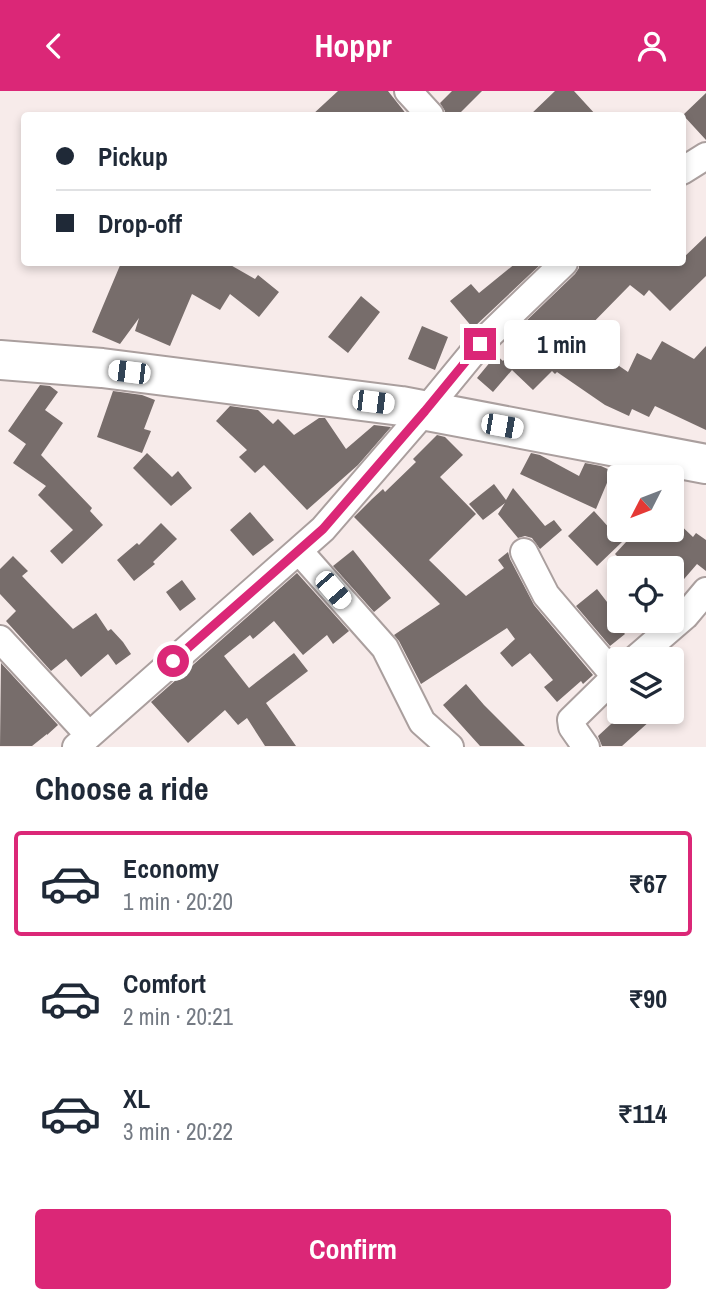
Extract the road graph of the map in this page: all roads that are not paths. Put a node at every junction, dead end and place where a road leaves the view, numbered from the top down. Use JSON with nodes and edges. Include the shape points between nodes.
{"nodes":[{"id":1,"x":408,"y":91,"type":"edge"},
{"id":2,"x":427,"y":112,"type":"edge"},
{"id":3,"x":706,"y":156,"type":"edge"},
{"id":4,"x":686,"y":168,"type":"edge"},
{"id":5,"x":561,"y":266,"type":"edge"},
{"id":6,"x":0,"y":360,"type":"edge"},
{"id":7,"x":425,"y":411,"type":"junction"},
{"id":8,"x":706,"y":464,"type":"edge"},
{"id":9,"x":299,"y":551,"type":"junction"},
{"id":10,"x":524,"y":552,"type":"dead end"},
{"id":11,"x":706,"y":591,"type":"edge"},
{"id":12,"x":0,"y":639,"type":"edge"},
{"id":13,"x":649,"y":647,"type":"edge"},
{"id":14,"x":607,"y":653,"type":"edge"},
{"id":15,"x":607,"y":685,"type":"edge"},
{"id":16,"x":82,"y":741,"type":"edge"},
{"id":17,"x":450,"y":747,"type":"edge"},
{"id":18,"x":586,"y":747,"type":"edge"}],
"edges":[{"from":1,"to":2,"type":"street"},
{"from":3,"to":4,"type":"street"},
{"from":5,"to":7,"type":"street","via":[[480,344]]},
{"from":6,"to":7,"type":"main road","via":[[102,368]]},
{"from":7,"to":8,"type":"main road"},
{"from":7,"to":9,"type":"street"},
{"from":9,"to":16,"type":"street"},
{"from":9,"to":17,"type":"street","via":[[384,649],[422,722]]},
{"from":10,"to":14,"type":"street","via":[[546,594]]},
{"from":11,"to":13,"type":"street"},
{"from":12,"to":16,"type":"street"},
{"from":15,"to":18,"type":"street","via":[[571,720]]}]}
